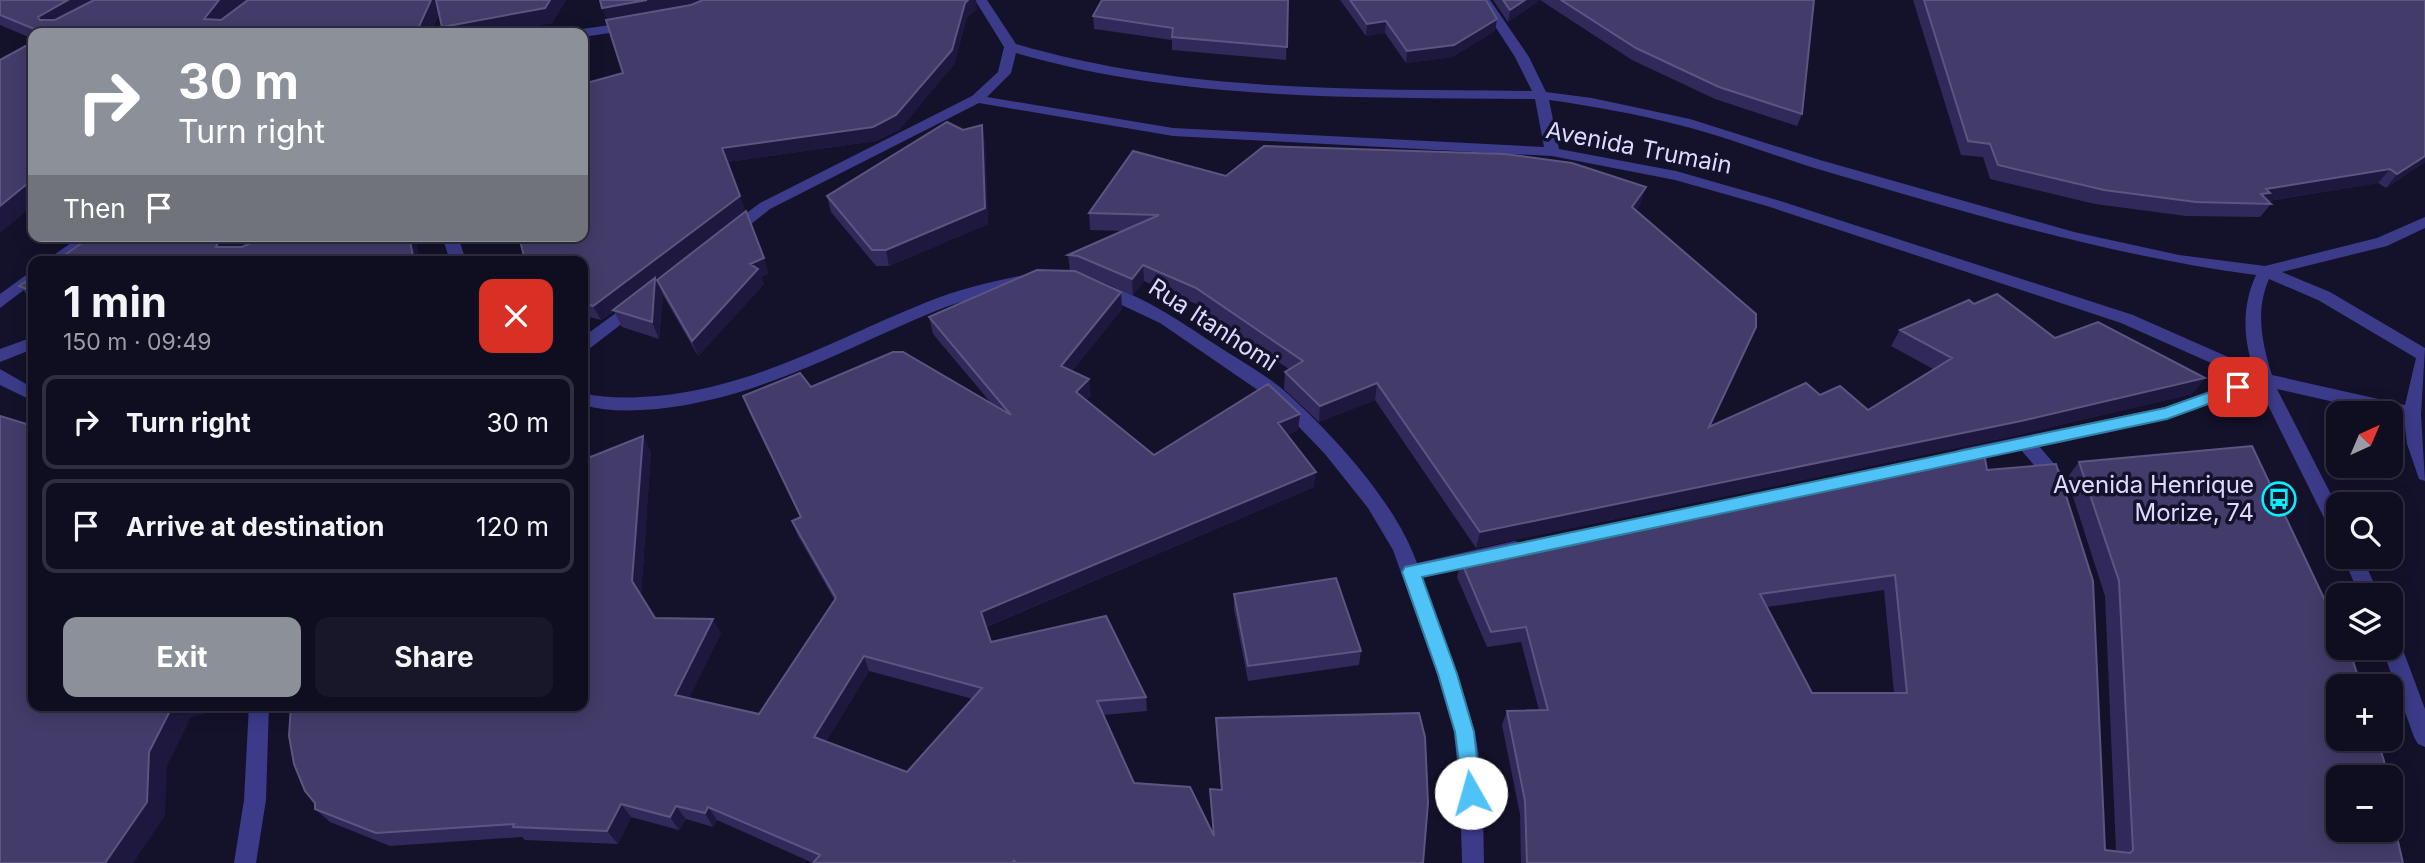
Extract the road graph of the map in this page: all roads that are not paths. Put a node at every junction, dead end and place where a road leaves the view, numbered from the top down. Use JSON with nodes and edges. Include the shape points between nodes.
{"nodes":[{"id":1,"x":981,"y":0,"type":"edge"},
{"id":2,"x":1484,"y":0,"type":"edge"},
{"id":3,"x":643,"y":24,"type":"edge"},
{"id":4,"x":588,"y":32,"type":"edge"},
{"id":5,"x":1011,"y":47,"type":"junction"},
{"id":6,"x":1541,"y":95,"type":"junction"},
{"id":7,"x":977,"y":99,"type":"junction"},
{"id":8,"x":1552,"y":152,"type":"junction"},
{"id":9,"x":2425,"y":222,"type":"edge"},
{"id":10,"x":722,"y":239,"type":"edge"},
{"id":11,"x":83,"y":242,"type":"edge"},
{"id":12,"x":61,"y":256,"type":"edge"},
{"id":13,"x":2265,"y":271,"type":"junction"},
{"id":14,"x":28,"y":279,"type":"edge"},
{"id":15,"x":1058,"y":279,"type":"edge"},
{"id":16,"x":1079,"y":280,"type":"edge"},
{"id":17,"x":647,"y":296,"type":"edge"},
{"id":18,"x":0,"y":302,"type":"edge"},
{"id":19,"x":588,"y":341,"type":"edge"},
{"id":20,"x":28,"y":345,"type":"edge"},
{"id":21,"x":0,"y":356,"type":"edge"},
{"id":22,"x":2425,"y":356,"type":"edge"},
{"id":23,"x":0,"y":375,"type":"edge"},
{"id":24,"x":2262,"y":379,"type":"junction"},
{"id":25,"x":28,"y":393,"type":"edge"},
{"id":26,"x":588,"y":401,"type":"edge"},
{"id":27,"x":2412,"y":413,"type":"junction"},
{"id":28,"x":2025,"y":443,"type":"junction"},
{"id":29,"x":1948,"y":459,"type":"edge"},
{"id":30,"x":2425,"y":474,"type":"edge"},
{"id":31,"x":2063,"y":503,"type":"edge"},
{"id":32,"x":2326,"y":504,"type":"edge"},
{"id":33,"x":1532,"y":546,"type":"edge"},
{"id":34,"x":1411,"y":572,"type":"junction"},
{"id":35,"x":2397,"y":660,"type":"edge"},
{"id":36,"x":259,"y":711,"type":"edge"},
{"id":37,"x":2425,"y":737,"type":"edge"},
{"id":38,"x":245,"y":863,"type":"edge"},
{"id":39,"x":1474,"y":863,"type":"edge"}],
"edges":[{"from":1,"to":5,"type":"street"},
{"from":2,"to":6,"type":"street"},
{"from":3,"to":4,"type":"street"},
{"from":5,"to":6,"type":"street","name":"Avenida Trumain","via":[[1069,64],[1232,88]]},
{"from":5,"to":7,"type":"street","via":[[1004,74]]},
{"from":6,"to":8,"type":"street"},
{"from":6,"to":13,"type":"street","name":"Avenida Trumain","via":[[1685,122],[2073,237],[2179,260]]},
{"from":7,"to":8,"type":"street","name":"Avenida Trumain","via":[[1173,132]]},
{"from":7,"to":10,"type":"street","via":[[765,206]]},
{"from":8,"to":24,"type":"street","name":"Avenida Trumain","via":[[1676,176],[2003,276],[2127,318]]},
{"from":9,"to":13,"type":"street","name":"Avenida Trumain","via":[[2382,242]]},
{"from":11,"to":12,"type":"street"},
{"from":13,"to":22,"type":"street","name":"Avenida Trumain","via":[[2324,296]]},
{"from":13,"to":24,"type":"street","via":[[2254,297],[2253,333]]},
{"from":14,"to":18,"type":"street"},
{"from":15,"to":26,"type":"street","via":[[995,283],[941,301],[753,385],[670,403]]},
{"from":16,"to":34,"type":"street","name":"Rua Itanhomi","via":[[1166,319],[1280,397],[1331,449],[1374,503]]},
{"from":17,"to":19,"type":"street"},
{"from":20,"to":21,"type":"street"},
{"from":22,"to":27,"type":"street","name":"Avenida Trumain","via":[[2414,382]]},
{"from":23,"to":25,"type":"street"},
{"from":24,"to":27,"type":"street","name":"Avenida Trumain"},
{"from":24,"to":28,"type":"street","via":[[2167,413]]},
{"from":24,"to":32,"type":"street"},
{"from":27,"to":30,"type":"street","via":[[2418,458]]},
{"from":28,"to":29,"type":"street"},
{"from":28,"to":31,"type":"street","via":[[2055,477]]},
{"from":33,"to":34,"type":"street"},
{"from":34,"to":39,"type":"street","name":"Rua Itanhomi","via":[[1464,732]]},
{"from":35,"to":37,"type":"street"},
{"from":36,"to":38,"type":"street","via":[[255,800]]}]}
